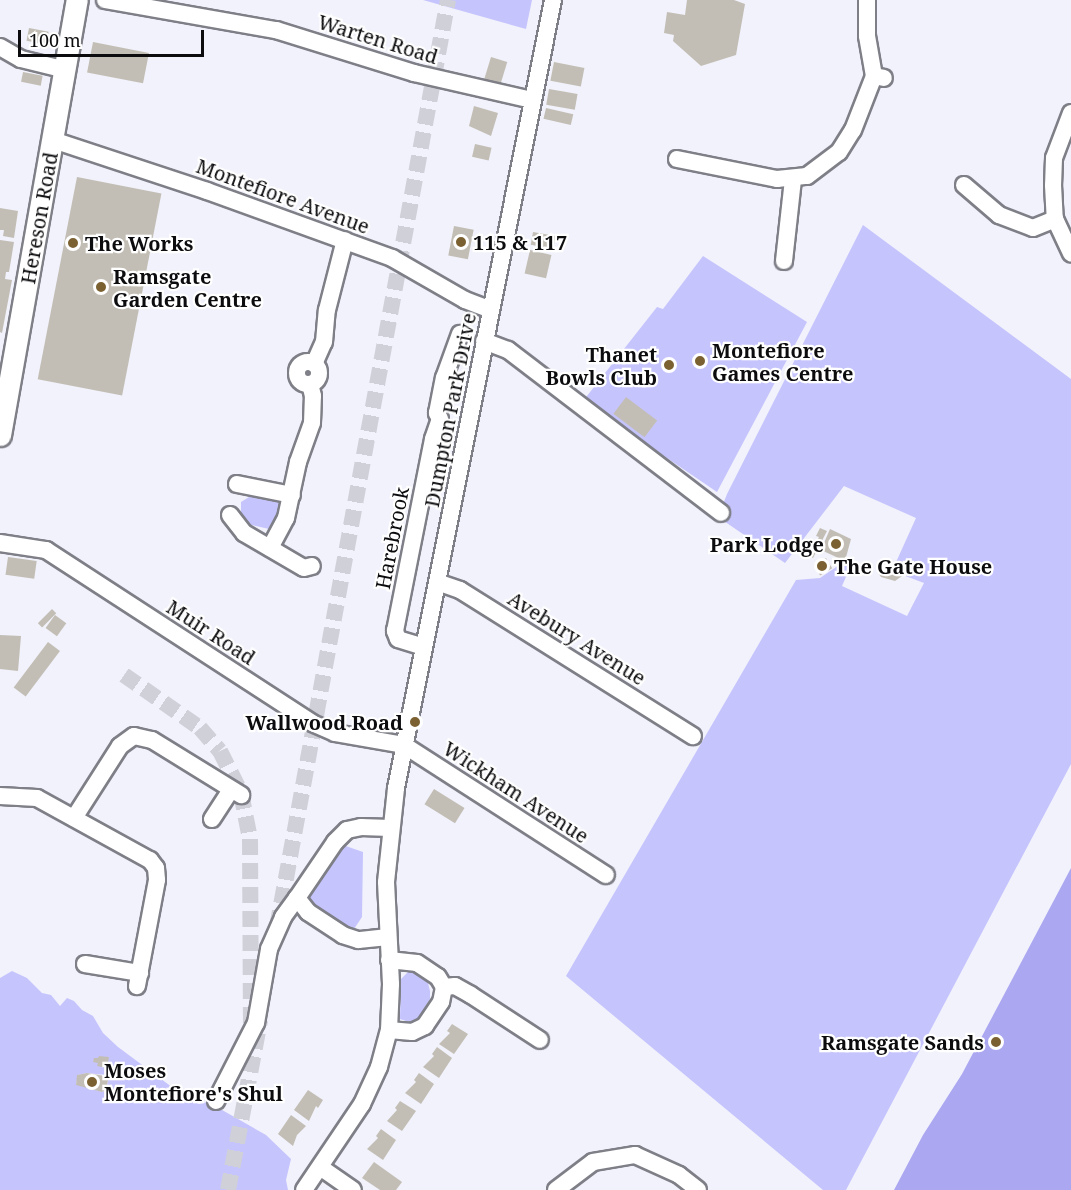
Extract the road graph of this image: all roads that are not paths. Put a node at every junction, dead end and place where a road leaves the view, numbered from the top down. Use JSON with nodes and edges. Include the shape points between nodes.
{"nodes":[{"id":1,"x":79,"y":0,"type":"edge"},
{"id":2,"x":105,"y":0,"type":"edge"},
{"id":3,"x":553,"y":0,"type":"edge"},
{"id":4,"x":867,"y":0,"type":"edge"},
{"id":5,"x":0,"y":47,"type":"edge"},
{"id":6,"x":66,"y":70,"type":"junction"},
{"id":7,"x":532,"y":100,"type":"junction"},
{"id":8,"x":1071,"y":113,"type":"edge"},
{"id":9,"x":53,"y":140,"type":"junction"},
{"id":10,"x":677,"y":159,"type":"dead end"},
{"id":11,"x":793,"y":179,"type":"junction"},
{"id":12,"x":964,"y":185,"type":"dead end"},
{"id":13,"x":1055,"y":219,"type":"junction"},
{"id":14,"x":345,"y":240,"type":"junction"},
{"id":15,"x":1071,"y":253,"type":"edge"},
{"id":16,"x":784,"y":261,"type":"dead end"},
{"id":17,"x":491,"y":310,"type":"junction"},
{"id":18,"x":460,"y":334,"type":"dead end"},
{"id":19,"x":484,"y":341,"type":"junction"},
{"id":20,"x":440,"y":419,"type":"junction"},
{"id":21,"x":468,"y":427,"type":"junction"},
{"id":22,"x":0,"y":435,"type":"edge"},
{"id":23,"x":237,"y":484,"type":"dead end"},
{"id":24,"x":292,"y":495,"type":"junction"},
{"id":25,"x":721,"y":513,"type":"dead end"},
{"id":26,"x":230,"y":515,"type":"dead end"},
{"id":27,"x":0,"y":543,"type":"edge"},
{"id":28,"x":270,"y":548,"type":"junction"},
{"id":29,"x":312,"y":566,"type":"dead end"},
{"id":30,"x":437,"y":582,"type":"junction"},
{"id":31,"x":424,"y":647,"type":"junction"},
{"id":32,"x":693,"y":736,"type":"dead end"},
{"id":33,"x":404,"y":745,"type":"junction"},
{"id":34,"x":0,"y":796,"type":"edge"},
{"id":35,"x":74,"y":818,"type":"junction"},
{"id":36,"x":212,"y":819,"type":"dead end"},
{"id":37,"x":390,"y":828,"type":"junction"},
{"id":38,"x":606,"y":874,"type":"dead end"},
{"id":39,"x":297,"y":898,"type":"junction"},
{"id":40,"x":388,"y":937,"type":"junction"},
{"id":41,"x":389,"y":960,"type":"junction"},
{"id":42,"x":85,"y":964,"type":"dead end"},
{"id":43,"x":444,"y":987,"type":"junction"},
{"id":44,"x":389,"y":1030,"type":"junction"},
{"id":45,"x":540,"y":1040,"type":"dead end"},
{"id":46,"x":216,"y":1101,"type":"dead end"},
{"id":47,"x":320,"y":1167,"type":"junction"},
{"id":48,"x":304,"y":1190,"type":"edge"},
{"id":49,"x":353,"y":1190,"type":"edge"},
{"id":50,"x":556,"y":1190,"type":"edge"},
{"id":51,"x":698,"y":1190,"type":"edge"}],
"edges":[{"from":1,"to":6,"type":"main road","name":"Hereson Road"},
{"from":2,"to":7,"type":"street","name":"Warten Road","via":[[276,30],[414,73]]},
{"from":3,"to":7,"type":"street","name":"Dumpton Park Drive"},
{"from":4,"to":11,"type":"street","via":[[867,36],[879,77],[839,152],[807,176]]},
{"from":5,"to":6,"type":"street","via":[[21,59]]},
{"from":6,"to":9,"type":"main road","name":"Hereson Road"},
{"from":7,"to":17,"type":"street","name":"Dumpton Park Drive"},
{"from":8,"to":13,"type":"street","via":[[1054,158]]},
{"from":9,"to":14,"type":"street","name":"Montefiore Avenue"},
{"from":9,"to":22,"type":"main road","name":"Hereson Road"},
{"from":10,"to":11,"type":"street"},
{"from":11,"to":16,"type":"street"},
{"from":12,"to":13,"type":"street","via":[[999,215],[1022,224],[1033,228]]},
{"from":13,"to":15,"type":"street"},
{"from":14,"to":17,"type":"street","name":"Montefiore Avenue","via":[[404,263],[465,300]]},
{"from":14,"to":24,"type":"street","via":[[327,310],[324,342],[314,364],[303,364],[298,369],[300,380],[310,384],[312,423],[298,462]]},
{"from":17,"to":19,"type":"street","name":"Dumpton Park Drive"},
{"from":18,"to":20,"type":"street","name":"Harebrook","via":[[444,378],[437,413]]},
{"from":19,"to":21,"type":"street","name":"Dumpton Park Drive"},
{"from":19,"to":25,"type":"street","via":[[508,350]]},
{"from":20,"to":21,"type":"street"},
{"from":20,"to":31,"type":"street","name":"Harebrook","via":[[395,631],[398,639]]},
{"from":21,"to":30,"type":"street","name":"Dumpton Park Drive"},
{"from":23,"to":24,"type":"street"},
{"from":24,"to":28,"type":"street","via":[[286,518]]},
{"from":26,"to":28,"type":"street","via":[[244,533]]},
{"from":27,"to":33,"type":"street","name":"Muir Road","via":[[46,550],[312,723],[335,733]]},
{"from":28,"to":29,"type":"street","via":[[304,568]]},
{"from":30,"to":31,"type":"street","name":"Dumpton Park Drive"},
{"from":30,"to":32,"type":"street","name":"Avebury Avenue","via":[[460,590]]},
{"from":31,"to":33,"type":"street","name":"Dumpton Park Drive"},
{"from":33,"to":37,"type":"street","name":"Dumpton Park Drive"},
{"from":33,"to":38,"type":"street","name":"Wickham Avenue"},
{"from":34,"to":35,"type":"street","via":[[37,798]]},
{"from":35,"to":36,"type":"street","via":[[120,746],[135,736],[152,740],[236,792]]},
{"from":35,"to":42,"type":"street","via":[[150,860],[156,868],[157,880],[139,979]]},
{"from":37,"to":39,"type":"street","via":[[347,830]]},
{"from":37,"to":40,"type":"street","name":"Dumpton Park Drive","via":[[386,882]]},
{"from":39,"to":40,"type":"street","via":[[308,912],[343,935],[358,940]]},
{"from":39,"to":46,"type":"street","via":[[283,917],[269,949],[256,1023]]},
{"from":40,"to":41,"type":"street","name":"Dumpton Park Drive"},
{"from":41,"to":43,"type":"street","via":[[417,963],[438,977]]},
{"from":41,"to":44,"type":"street","name":"Dumpton Park Drive"},
{"from":43,"to":44,"type":"street","via":[[441,1002],[425,1026],[412,1032]]},
{"from":43,"to":45,"type":"street","via":[[455,986]]},
{"from":44,"to":47,"type":"street","name":"Dumpton Park Drive","via":[[379,1067],[362,1104]]},
{"from":47,"to":48,"type":"street","name":"Dumpton Park Drive"},
{"from":47,"to":49,"type":"street"},
{"from":50,"to":51,"type":"street","via":[[593,1162],[635,1155],[679,1175]]}]}
